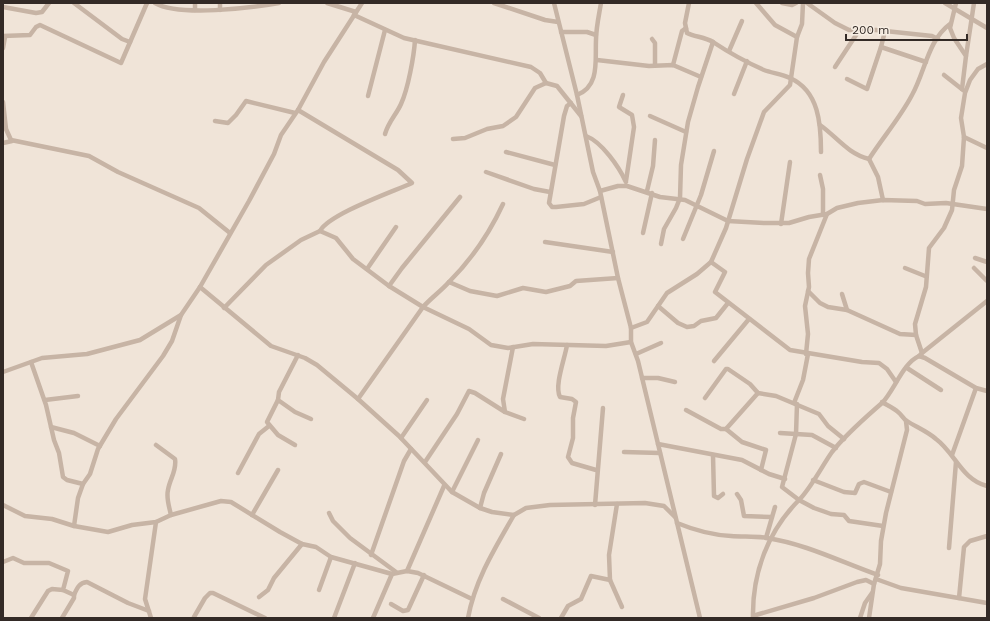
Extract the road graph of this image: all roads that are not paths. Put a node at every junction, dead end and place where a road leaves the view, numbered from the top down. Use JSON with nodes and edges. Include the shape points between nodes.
{"nodes":[{"id":1,"x":49,"y":3,"type":"edge"},
{"id":2,"x":74,"y":3,"type":"edge"},
{"id":3,"x":147,"y":3,"type":"edge"},
{"id":4,"x":155,"y":3,"type":"edge"},
{"id":5,"x":195,"y":3,"type":"edge"},
{"id":6,"x":220,"y":3,"type":"edge"},
{"id":7,"x":279,"y":3,"type":"edge"},
{"id":8,"x":327,"y":3,"type":"edge"},
{"id":9,"x":362,"y":3,"type":"edge"},
{"id":10,"x":494,"y":3,"type":"edge"},
{"id":11,"x":554,"y":3,"type":"edge"},
{"id":12,"x":601,"y":3,"type":"edge"},
{"id":13,"x":689,"y":3,"type":"edge"},
{"id":14,"x":757,"y":3,"type":"edge"},
{"id":15,"x":782,"y":3,"type":"edge"},
{"id":16,"x":796,"y":3,"type":"edge"},
{"id":17,"x":803,"y":3,"type":"edge"},
{"id":18,"x":807,"y":3,"type":"edge"},
{"id":19,"x":945,"y":3,"type":"edge"},
{"id":20,"x":956,"y":3,"type":"edge"},
{"id":21,"x":974,"y":3,"type":"edge"},
{"id":22,"x":253,"y":4,"type":"edge"},
{"id":23,"x":334,"y":4,"type":"edge"},
{"id":24,"x":165,"y":5,"type":"edge"},
{"id":25,"x":3,"y":7,"type":"edge"},
{"id":26,"x":954,"y":9,"type":"junction"},
{"id":27,"x":195,"y":10,"type":"junction"},
{"id":28,"x":220,"y":10,"type":"junction"},
{"id":29,"x":355,"y":13,"type":"junction"},
{"id":30,"x":972,"y":19,"type":"junction"},
{"id":31,"x":742,"y":21,"type":"dead end"},
{"id":32,"x":558,"y":22,"type":"junction"},
{"id":33,"x":950,"y":24,"type":"junction"},
{"id":34,"x":686,"y":28,"type":"junction"},
{"id":35,"x":987,"y":28,"type":"edge"},
{"id":36,"x":860,"y":29,"type":"junction"},
{"id":37,"x":385,"y":30,"type":"junction"},
{"id":38,"x":885,"y":31,"type":"junction"},
{"id":39,"x":561,"y":32,"type":"junction"},
{"id":40,"x":596,"y":35,"type":"junction"},
{"id":41,"x":4,"y":36,"type":"edge"},
{"id":42,"x":797,"y":37,"type":"junction"},
{"id":43,"x":652,"y":39,"type":"dead end"},
{"id":44,"x":938,"y":39,"type":"junction"},
{"id":45,"x":415,"y":40,"type":"junction"},
{"id":46,"x":130,"y":42,"type":"junction"},
{"id":47,"x":713,"y":42,"type":"junction"},
{"id":48,"x":881,"y":47,"type":"junction"},
{"id":49,"x":3,"y":48,"type":"edge"},
{"id":50,"x":729,"y":51,"type":"junction"},
{"id":51,"x":966,"y":56,"type":"junction"},
{"id":52,"x":597,"y":60,"type":"junction"},
{"id":53,"x":747,"y":61,"type":"junction"},
{"id":54,"x":926,"y":62,"type":"junction"},
{"id":55,"x":987,"y":64,"type":"edge"},
{"id":56,"x":655,"y":65,"type":"junction"},
{"id":57,"x":673,"y":65,"type":"junction"},
{"id":58,"x":835,"y":67,"type":"dead end"},
{"id":59,"x":944,"y":75,"type":"dead end"},
{"id":60,"x":701,"y":77,"type":"junction"},
{"id":61,"x":792,"y":78,"type":"junction"},
{"id":62,"x":847,"y":79,"type":"dead end"},
{"id":63,"x":546,"y":83,"type":"junction"},
{"id":64,"x":964,"y":91,"type":"junction"},
{"id":65,"x":734,"y":94,"type":"dead end"},
{"id":66,"x":577,"y":95,"type":"junction"},
{"id":67,"x":623,"y":95,"type":"dead end"},
{"id":68,"x":368,"y":96,"type":"dead end"},
{"id":69,"x":3,"y":102,"type":"edge"},
{"id":70,"x":571,"y":103,"type":"junction"},
{"id":71,"x":297,"y":112,"type":"junction"},
{"id":72,"x":650,"y":116,"type":"dead end"},
{"id":73,"x":582,"y":117,"type":"junction"},
{"id":74,"x":215,"y":121,"type":"dead end"},
{"id":75,"x":820,"y":125,"type":"junction"},
{"id":76,"x":686,"y":132,"type":"junction"},
{"id":77,"x":386,"y":134,"type":"dead end"},
{"id":78,"x":586,"y":136,"type":"junction"},
{"id":79,"x":964,"y":137,"type":"junction"},
{"id":80,"x":453,"y":139,"type":"dead end"},
{"id":81,"x":655,"y":140,"type":"dead end"},
{"id":82,"x":12,"y":141,"type":"junction"},
{"id":83,"x":3,"y":143,"type":"edge"},
{"id":84,"x":987,"y":148,"type":"edge"},
{"id":85,"x":714,"y":150,"type":"dead end"},
{"id":86,"x":506,"y":152,"type":"dead end"},
{"id":87,"x":821,"y":152,"type":"dead end"},
{"id":88,"x":869,"y":159,"type":"junction"},
{"id":89,"x":790,"y":162,"type":"dead end"},
{"id":90,"x":555,"y":165,"type":"junction"},
{"id":91,"x":486,"y":172,"type":"dead end"},
{"id":92,"x":820,"y":175,"type":"dead end"},
{"id":93,"x":626,"y":181,"type":"junction"},
{"id":94,"x":627,"y":186,"type":"junction"},
{"id":95,"x":647,"y":191,"type":"junction"},
{"id":96,"x":550,"y":192,"type":"junction"},
{"id":97,"x":652,"y":193,"type":"junction"},
{"id":98,"x":601,"y":194,"type":"junction"},
{"id":99,"x":460,"y":197,"type":"dead end"},
{"id":100,"x":680,"y":198,"type":"junction"},
{"id":101,"x":883,"y":200,"type":"junction"},
{"id":102,"x":503,"y":204,"type":"dead end"},
{"id":103,"x":953,"y":204,"type":"junction"},
{"id":104,"x":697,"y":206,"type":"junction"},
{"id":105,"x":987,"y":209,"type":"edge"},
{"id":106,"x":825,"y":215,"type":"junction"},
{"id":107,"x":728,"y":222,"type":"junction"},
{"id":108,"x":781,"y":224,"type":"junction"},
{"id":109,"x":396,"y":227,"type":"dead end"},
{"id":110,"x":320,"y":231,"type":"junction"},
{"id":111,"x":230,"y":233,"type":"junction"},
{"id":112,"x":643,"y":233,"type":"dead end"},
{"id":113,"x":683,"y":239,"type":"dead end"},
{"id":114,"x":545,"y":242,"type":"dead end"},
{"id":115,"x":661,"y":244,"type":"dead end"},
{"id":116,"x":613,"y":252,"type":"junction"},
{"id":117,"x":975,"y":258,"type":"dead end"},
{"id":118,"x":711,"y":262,"type":"junction"},
{"id":119,"x":987,"y":262,"type":"edge"},
{"id":120,"x":906,"y":268,"type":"dead end"},
{"id":121,"x":974,"y":268,"type":"dead end"},
{"id":122,"x":367,"y":269,"type":"junction"},
{"id":123,"x":925,"y":276,"type":"junction"},
{"id":124,"x":618,"y":278,"type":"junction"},
{"id":125,"x":987,"y":281,"type":"edge"},
{"id":126,"x":449,"y":282,"type":"junction"},
{"id":127,"x":389,"y":286,"type":"junction"},
{"id":128,"x":200,"y":287,"type":"junction"},
{"id":129,"x":808,"y":291,"type":"junction"},
{"id":130,"x":842,"y":294,"type":"dead end"},
{"id":131,"x":987,"y":301,"type":"edge"},
{"id":132,"x":728,"y":303,"type":"junction"},
{"id":133,"x":658,"y":306,"type":"junction"},
{"id":134,"x":423,"y":307,"type":"junction"},
{"id":135,"x":224,"y":308,"type":"junction"},
{"id":136,"x":847,"y":310,"type":"junction"},
{"id":137,"x":181,"y":315,"type":"junction"},
{"id":138,"x":749,"y":319,"type":"junction"},
{"id":139,"x":631,"y":328,"type":"junction"},
{"id":140,"x":916,"y":335,"type":"junction"},
{"id":141,"x":631,"y":342,"type":"junction"},
{"id":142,"x":661,"y":343,"type":"dead end"},
{"id":143,"x":567,"y":345,"type":"junction"},
{"id":144,"x":513,"y":346,"type":"junction"},
{"id":145,"x":636,"y":354,"type":"junction"},
{"id":146,"x":807,"y":354,"type":"junction"},
{"id":147,"x":298,"y":355,"type":"junction"},
{"id":148,"x":921,"y":355,"type":"junction"},
{"id":149,"x":714,"y":361,"type":"dead end"},
{"id":150,"x":31,"y":362,"type":"junction"},
{"id":151,"x":907,"y":368,"type":"junction"},
{"id":152,"x":3,"y":372,"type":"edge"},
{"id":153,"x":642,"y":378,"type":"junction"},
{"id":154,"x":675,"y":382,"type":"dead end"},
{"id":155,"x":896,"y":382,"type":"junction"},
{"id":156,"x":976,"y":388,"type":"junction"},
{"id":157,"x":941,"y":390,"type":"dead end"},
{"id":158,"x":987,"y":391,"type":"edge"},
{"id":159,"x":758,"y":393,"type":"junction"},
{"id":160,"x":78,"y":396,"type":"dead end"},
{"id":161,"x":705,"y":398,"type":"dead end"},
{"id":162,"x":358,"y":399,"type":"junction"},
{"id":163,"x":45,"y":400,"type":"junction"},
{"id":164,"x":278,"y":400,"type":"junction"},
{"id":165,"x":426,"y":400,"type":"dead end"},
{"id":166,"x":882,"y":402,"type":"junction"},
{"id":167,"x":795,"y":404,"type":"junction"},
{"id":168,"x":603,"y":408,"type":"dead end"},
{"id":169,"x":686,"y":410,"type":"dead end"},
{"id":170,"x":505,"y":412,"type":"junction"},
{"id":171,"x":311,"y":419,"type":"dead end"},
{"id":172,"x":524,"y":419,"type":"dead end"},
{"id":173,"x":906,"y":421,"type":"junction"},
{"id":174,"x":269,"y":426,"type":"junction"},
{"id":175,"x":51,"y":427,"type":"junction"},
{"id":176,"x":726,"y":429,"type":"junction"},
{"id":177,"x":780,"y":433,"type":"dead end"},
{"id":178,"x":796,"y":434,"type":"junction"},
{"id":179,"x":401,"y":438,"type":"junction"},
{"id":180,"x":844,"y":439,"type":"junction"},
{"id":181,"x":478,"y":440,"type":"dead end"},
{"id":182,"x":658,"y":444,"type":"junction"},
{"id":183,"x":156,"y":445,"type":"dead end"},
{"id":184,"x":100,"y":446,"type":"junction"},
{"id":185,"x":295,"y":446,"type":"dead end"},
{"id":186,"x":836,"y":448,"type":"junction"},
{"id":187,"x":412,"y":449,"type":"junction"},
{"id":188,"x":624,"y":452,"type":"dead end"},
{"id":189,"x":660,"y":453,"type":"junction"},
{"id":190,"x":501,"y":454,"type":"dead end"},
{"id":191,"x":714,"y":455,"type":"junction"},
{"id":192,"x":952,"y":455,"type":"junction"},
{"id":193,"x":425,"y":462,"type":"junction"},
{"id":194,"x":956,"y":462,"type":"junction"},
{"id":195,"x":278,"y":470,"type":"dead end"},
{"id":196,"x":596,"y":470,"type":"junction"},
{"id":197,"x":761,"y":470,"type":"junction"},
{"id":198,"x":238,"y":473,"type":"dead end"},
{"id":199,"x":785,"y":479,"type":"junction"},
{"id":200,"x":813,"y":480,"type":"junction"},
{"id":201,"x":84,"y":484,"type":"junction"},
{"id":202,"x":444,"y":486,"type":"junction"},
{"id":203,"x":987,"y":486,"type":"edge"},
{"id":204,"x":452,"y":492,"type":"junction"},
{"id":205,"x":891,"y":492,"type":"junction"},
{"id":206,"x":723,"y":494,"type":"dead end"},
{"id":207,"x":737,"y":494,"type":"dead end"},
{"id":208,"x":799,"y":500,"type":"junction"},
{"id":209,"x":617,"y":504,"type":"junction"},
{"id":210,"x":3,"y":505,"type":"edge"},
{"id":211,"x":595,"y":505,"type":"junction"},
{"id":212,"x":480,"y":508,"type":"junction"},
{"id":213,"x":775,"y":508,"type":"dead end"},
{"id":214,"x":329,"y":513,"type":"dead end"},
{"id":215,"x":502,"y":513,"type":"junction"},
{"id":216,"x":171,"y":515,"type":"junction"},
{"id":217,"x":252,"y":515,"type":"junction"},
{"id":218,"x":514,"y":515,"type":"junction"},
{"id":219,"x":771,"y":517,"type":"junction"},
{"id":220,"x":677,"y":520,"type":"junction"},
{"id":221,"x":156,"y":522,"type":"junction"},
{"id":222,"x":509,"y":524,"type":"junction"},
{"id":223,"x":74,"y":526,"type":"junction"},
{"id":224,"x":883,"y":526,"type":"junction"},
{"id":225,"x":987,"y":536,"type":"edge"},
{"id":226,"x":769,"y":539,"type":"junction"},
{"id":227,"x":302,"y":544,"type":"junction"},
{"id":228,"x":949,"y":548,"type":"dead end"},
{"id":229,"x":371,"y":555,"type":"junction"},
{"id":230,"x":331,"y":557,"type":"junction"},
{"id":231,"x":3,"y":562,"type":"edge"},
{"id":232,"x":355,"y":563,"type":"junction"},
{"id":233,"x":407,"y":571,"type":"junction"},
{"id":234,"x":394,"y":573,"type":"junction"},
{"id":235,"x":424,"y":575,"type":"junction"},
{"id":236,"x":876,"y":579,"type":"junction"},
{"id":237,"x":610,"y":580,"type":"junction"},
{"id":238,"x":63,"y":590,"type":"junction"},
{"id":239,"x":319,"y":590,"type":"dead end"},
{"id":240,"x":873,"y":592,"type":"junction"},
{"id":241,"x":74,"y":595,"type":"junction"},
{"id":242,"x":259,"y":597,"type":"dead end"},
{"id":243,"x":472,"y":598,"type":"junction"},
{"id":244,"x":959,"y":598,"type":"junction"},
{"id":245,"x":503,"y":599,"type":"dead end"},
{"id":246,"x":987,"y":603,"type":"edge"},
{"id":247,"x":391,"y":604,"type":"dead end"},
{"id":248,"x":622,"y":607,"type":"dead end"},
{"id":249,"x":149,"y":611,"type":"junction"},
{"id":250,"x":194,"y":617,"type":"edge"},
{"id":251,"x":31,"y":618,"type":"edge"},
{"id":252,"x":62,"y":618,"type":"edge"},
{"id":253,"x":151,"y":618,"type":"edge"},
{"id":254,"x":265,"y":618,"type":"edge"},
{"id":255,"x":334,"y":618,"type":"edge"},
{"id":256,"x":373,"y":618,"type":"edge"},
{"id":257,"x":468,"y":618,"type":"edge"},
{"id":258,"x":539,"y":618,"type":"edge"},
{"id":259,"x":561,"y":618,"type":"edge"},
{"id":260,"x":700,"y":618,"type":"edge"},
{"id":261,"x":753,"y":618,"type":"edge"},
{"id":262,"x":860,"y":618,"type":"edge"},
{"id":263,"x":869,"y":618,"type":"edge"}],
"edges":[{"from":1,"to":25,"type":"street","via":[[42,12],[36,13]]},
{"from":2,"to":46,"type":"street","via":[[122,39]]},
{"from":3,"to":46,"type":"street"},
{"from":4,"to":24,"type":"street"},
{"from":5,"to":27,"type":"street"},
{"from":6,"to":28,"type":"street"},
{"from":7,"to":22,"type":"street"},
{"from":8,"to":23,"type":"street"},
{"from":9,"to":29,"type":"street"},
{"from":10,"to":32,"type":"street"},
{"from":11,"to":32,"type":"street"},
{"from":12,"to":40,"type":"street"},
{"from":13,"to":34,"type":"street"},
{"from":14,"to":42,"type":"street","via":[[775,25]]},
{"from":15,"to":16,"type":"street"},
{"from":17,"to":42,"type":"street","via":[[802,24]]},
{"from":18,"to":36,"type":"street","via":[[843,28]]},
{"from":19,"to":26,"type":"street"},
{"from":20,"to":26,"type":"street"},
{"from":21,"to":30,"type":"street"},
{"from":22,"to":28,"type":"street"},
{"from":23,"to":29,"type":"street"},
{"from":24,"to":27,"type":"street","via":[[179,10]]},
{"from":26,"to":30,"type":"street"},
{"from":26,"to":33,"type":"street"},
{"from":27,"to":28,"type":"street"},
{"from":29,"to":37,"type":"street"},
{"from":29,"to":71,"type":"street"},
{"from":30,"to":35,"type":"street"},
{"from":30,"to":51,"type":"street"},
{"from":31,"to":50,"type":"street"},
{"from":32,"to":39,"type":"street"},
{"from":33,"to":44,"type":"street"},
{"from":33,"to":51,"type":"street","via":[[954,38]]},
{"from":34,"to":47,"type":"street","via":[[687,33]]},
{"from":34,"to":57,"type":"street","via":[[682,32]]},
{"from":36,"to":38,"type":"street"},
{"from":36,"to":58,"type":"street"},
{"from":37,"to":45,"type":"street"},
{"from":37,"to":68,"type":"street"},
{"from":38,"to":44,"type":"street","via":[[932,36]]},
{"from":38,"to":48,"type":"street"},
{"from":39,"to":40,"type":"street","via":[[587,32]]},
{"from":39,"to":66,"type":"street"},
{"from":40,"to":52,"type":"street"},
{"from":41,"to":46,"type":"street","via":[[30,35],[40,26],[118,63],[123,60]]},
{"from":41,"to":49,"type":"street"},
{"from":42,"to":61,"type":"street"},
{"from":43,"to":56,"type":"street"},
{"from":44,"to":54,"type":"street"},
{"from":45,"to":63,"type":"street","via":[[531,67],[540,73]]},
{"from":45,"to":77,"type":"street","via":[[406,92],[390,120]]},
{"from":47,"to":50,"type":"street"},
{"from":47,"to":60,"type":"street"},
{"from":48,"to":54,"type":"street"},
{"from":48,"to":62,"type":"street","via":[[867,89]]},
{"from":50,"to":53,"type":"street"},
{"from":51,"to":64,"type":"street"},
{"from":52,"to":56,"type":"street"},
{"from":52,"to":66,"type":"street","via":[[592,83],[584,92]]},
{"from":53,"to":61,"type":"street","via":[[764,70]]},
{"from":53,"to":65,"type":"street"},
{"from":54,"to":88,"type":"street","via":[[912,95]]},
{"from":55,"to":64,"type":"street","via":[[978,69]]},
{"from":56,"to":57,"type":"street"},
{"from":57,"to":60,"type":"street"},
{"from":59,"to":64,"type":"street"},
{"from":60,"to":76,"type":"street"},
{"from":61,"to":75,"type":"street","via":[[812,98]]},
{"from":61,"to":107,"type":"street","via":[[784,92],[764,112]]},
{"from":63,"to":70,"type":"street","via":[[557,86]]},
{"from":63,"to":80,"type":"street","via":[[535,88],[510,122],[465,138]]},
{"from":64,"to":79,"type":"street","via":[[961,118]]},
{"from":66,"to":73,"type":"street"},
{"from":67,"to":93,"type":"street","via":[[619,107],[632,115],[634,126]]},
{"from":69,"to":82,"type":"street","via":[[6,129]]},
{"from":70,"to":73,"type":"street"},
{"from":70,"to":90,"type":"street","via":[[566,110]]},
{"from":71,"to":74,"type":"street","via":[[247,101],[228,123]]},
{"from":71,"to":110,"type":"street","via":[[398,170],[412,183],[341,214]]},
{"from":71,"to":111,"type":"street"},
{"from":72,"to":76,"type":"street"},
{"from":73,"to":78,"type":"street"},
{"from":75,"to":87,"type":"street"},
{"from":75,"to":88,"type":"street","via":[[840,144]]},
{"from":76,"to":100,"type":"street"},
{"from":78,"to":93,"type":"street","via":[[592,138],[604,150]]},
{"from":78,"to":98,"type":"street","via":[[593,172]]},
{"from":79,"to":84,"type":"street"},
{"from":79,"to":103,"type":"street","via":[[963,160],[954,190]]},
{"from":81,"to":95,"type":"street","via":[[653,166]]},
{"from":82,"to":83,"type":"street"},
{"from":82,"to":111,"type":"street","via":[[89,156],[198,208]]},
{"from":85,"to":104,"type":"street"},
{"from":86,"to":90,"type":"street"},
{"from":88,"to":101,"type":"street","via":[[878,177]]},
{"from":89,"to":108,"type":"street"},
{"from":90,"to":96,"type":"street"},
{"from":91,"to":96,"type":"street"},
{"from":92,"to":106,"type":"street"},
{"from":93,"to":94,"type":"street"},
{"from":94,"to":95,"type":"street"},
{"from":94,"to":98,"type":"street","via":[[618,186]]},
{"from":95,"to":97,"type":"street"},
{"from":96,"to":98,"type":"street","via":[[549,203],[552,207],[584,204]]},
{"from":97,"to":100,"type":"street","via":[[666,198]]},
{"from":97,"to":112,"type":"street"},
{"from":98,"to":116,"type":"street"},
{"from":99,"to":127,"type":"street"},
{"from":100,"to":104,"type":"street"},
{"from":100,"to":115,"type":"street","via":[[664,229]]},
{"from":101,"to":103,"type":"street"},
{"from":101,"to":106,"type":"street","via":[[837,208]]},
{"from":102,"to":126,"type":"street","via":[[493,226]]},
{"from":103,"to":105,"type":"street"},
{"from":103,"to":123,"type":"street","via":[[944,228],[930,245]]},
{"from":104,"to":107,"type":"street"},
{"from":104,"to":113,"type":"street"},
{"from":106,"to":108,"type":"street"},
{"from":106,"to":129,"type":"street","via":[[809,259]]},
{"from":107,"to":108,"type":"street"},
{"from":107,"to":118,"type":"street"},
{"from":109,"to":122,"type":"street"},
{"from":110,"to":122,"type":"street","via":[[336,238],[353,258]]},
{"from":110,"to":135,"type":"street","via":[[301,240],[266,265]]},
{"from":111,"to":128,"type":"street"},
{"from":114,"to":116,"type":"street"},
{"from":116,"to":124,"type":"street"},
{"from":117,"to":119,"type":"street"},
{"from":118,"to":132,"type":"street","via":[[725,272],[715,292]]},
{"from":118,"to":133,"type":"street","via":[[667,293]]},
{"from":120,"to":123,"type":"street"},
{"from":121,"to":125,"type":"street"},
{"from":122,"to":127,"type":"street"},
{"from":123,"to":140,"type":"street","via":[[926,287],[915,324]]},
{"from":124,"to":126,"type":"street","via":[[576,281],[570,286],[546,292],[523,288],[497,296],[470,291]]},
{"from":124,"to":139,"type":"street"},
{"from":126,"to":134,"type":"street"},
{"from":127,"to":134,"type":"street"},
{"from":128,"to":135,"type":"street"},
{"from":128,"to":137,"type":"street"},
{"from":129,"to":136,"type":"street","via":[[828,307]]},
{"from":129,"to":146,"type":"street","via":[[805,306]]},
{"from":130,"to":136,"type":"street"},
{"from":131,"to":148,"type":"street"},
{"from":132,"to":133,"type":"street","via":[[716,318],[687,327],[678,323]]},
{"from":132,"to":138,"type":"street"},
{"from":133,"to":139,"type":"street","via":[[647,322]]},
{"from":134,"to":144,"type":"street","via":[[469,329],[491,344]]},
{"from":134,"to":162,"type":"street"},
{"from":135,"to":147,"type":"street","via":[[270,346]]},
{"from":136,"to":140,"type":"street","via":[[900,334]]},
{"from":137,"to":150,"type":"street","via":[[140,340],[87,354],[57,356]]},
{"from":137,"to":184,"type":"street","via":[[172,341],[163,356],[116,419]]},
{"from":138,"to":146,"type":"street","via":[[786,347]]},
{"from":138,"to":149,"type":"street"},
{"from":139,"to":141,"type":"street"},
{"from":140,"to":148,"type":"street"},
{"from":141,"to":143,"type":"street","via":[[606,346]]},
{"from":141,"to":145,"type":"street"},
{"from":142,"to":145,"type":"street"},
{"from":143,"to":144,"type":"street"},
{"from":143,"to":196,"type":"street","via":[[559,376],[558,393],[560,397],[572,398],[576,402],[573,438],[568,457],[572,463]]},
{"from":144,"to":170,"type":"street","via":[[503,393]]},
{"from":145,"to":153,"type":"street"},
{"from":146,"to":155,"type":"street","via":[[879,363]]},
{"from":146,"to":167,"type":"street","via":[[803,380]]},
{"from":147,"to":162,"type":"street","via":[[317,365]]},
{"from":147,"to":164,"type":"street","via":[[279,392]]},
{"from":148,"to":151,"type":"street"},
{"from":148,"to":156,"type":"street"},
{"from":150,"to":152,"type":"street"},
{"from":150,"to":163,"type":"street"},
{"from":151,"to":155,"type":"street"},
{"from":151,"to":157,"type":"street"},
{"from":153,"to":154,"type":"street"},
{"from":153,"to":182,"type":"street"},
{"from":155,"to":166,"type":"street"},
{"from":156,"to":158,"type":"street"},
{"from":156,"to":192,"type":"street"},
{"from":159,"to":161,"type":"street","via":[[750,384],[726,369]]},
{"from":159,"to":167,"type":"street","via":[[776,396]]},
{"from":159,"to":176,"type":"street"},
{"from":160,"to":163,"type":"street"},
{"from":162,"to":179,"type":"street"},
{"from":163,"to":175,"type":"street"},
{"from":164,"to":171,"type":"street"},
{"from":164,"to":174,"type":"street","via":[[267,422]]},
{"from":165,"to":179,"type":"street"},
{"from":166,"to":173,"type":"street","via":[[898,412]]},
{"from":166,"to":180,"type":"street"},
{"from":167,"to":178,"type":"street"},
{"from":167,"to":180,"type":"street","via":[[818,414]]},
{"from":168,"to":196,"type":"street"},
{"from":169,"to":176,"type":"street","via":[[721,429]]},
{"from":170,"to":172,"type":"street"},
{"from":170,"to":193,"type":"street","via":[[468,391],[457,414]]},
{"from":173,"to":192,"type":"street","via":[[936,439]]},
{"from":173,"to":205,"type":"street","via":[[907,430]]},
{"from":174,"to":185,"type":"street"},
{"from":174,"to":198,"type":"street","via":[[259,434]]},
{"from":175,"to":184,"type":"street","via":[[74,433]]},
{"from":175,"to":201,"type":"street","via":[[63,477]]},
{"from":176,"to":197,"type":"street","via":[[742,442],[766,450]]},
{"from":177,"to":178,"type":"street"},
{"from":178,"to":186,"type":"street","via":[[820,437]]},
{"from":178,"to":199,"type":"street"},
{"from":179,"to":187,"type":"street"},
{"from":180,"to":186,"type":"street"},
{"from":181,"to":204,"type":"street"},
{"from":182,"to":189,"type":"street"},
{"from":182,"to":191,"type":"street"},
{"from":183,"to":216,"type":"street","via":[[175,459],[175,470],[168,491]]},
{"from":184,"to":201,"type":"street"},
{"from":186,"to":200,"type":"street"},
{"from":187,"to":193,"type":"street"},
{"from":187,"to":229,"type":"street","via":[[404,461]]},
{"from":188,"to":189,"type":"street"},
{"from":189,"to":220,"type":"street"},
{"from":190,"to":212,"type":"street"},
{"from":191,"to":197,"type":"street","via":[[742,460]]},
{"from":191,"to":206,"type":"street","via":[[714,496],[718,498]]},
{"from":192,"to":194,"type":"street"},
{"from":193,"to":202,"type":"street"},
{"from":194,"to":203,"type":"street","via":[[975,482]]},
{"from":194,"to":228,"type":"street"},
{"from":195,"to":217,"type":"street"},
{"from":196,"to":211,"type":"street"},
{"from":197,"to":199,"type":"street"},
{"from":199,"to":208,"type":"street","via":[[782,487]]},
{"from":200,"to":205,"type":"street","via":[[844,492],[855,493],[859,484],[864,482]]},
{"from":200,"to":208,"type":"street"},
{"from":201,"to":223,"type":"street","via":[[78,498]]},
{"from":202,"to":204,"type":"street"},
{"from":202,"to":233,"type":"street"},
{"from":204,"to":212,"type":"street"},
{"from":205,"to":224,"type":"street"},
{"from":207,"to":219,"type":"street","via":[[744,516]]},
{"from":208,"to":224,"type":"street","via":[[828,513],[844,515],[849,521]]},
{"from":208,"to":226,"type":"street","via":[[786,513]]},
{"from":209,"to":211,"type":"street"},
{"from":209,"to":220,"type":"street","via":[[645,503],[664,506]]},
{"from":209,"to":237,"type":"street","via":[[609,555]]},
{"from":210,"to":223,"type":"street","via":[[25,516],[62,521]]},
{"from":211,"to":218,"type":"street","via":[[550,505],[526,508]]},
{"from":212,"to":215,"type":"street"},
{"from":213,"to":219,"type":"street"},
{"from":214,"to":229,"type":"street","via":[[336,525]]},
{"from":215,"to":218,"type":"street"},
{"from":215,"to":222,"type":"street"},
{"from":216,"to":217,"type":"street","via":[[220,501],[237,504]]},
{"from":216,"to":221,"type":"street"},
{"from":217,"to":227,"type":"street"},
{"from":218,"to":222,"type":"street"},
{"from":219,"to":226,"type":"street"},
{"from":220,"to":226,"type":"street","via":[[692,529],[714,534]]},
{"from":220,"to":260,"type":"street"},
{"from":221,"to":223,"type":"street","via":[[132,525],[113,532]]},
{"from":221,"to":249,"type":"street","via":[[145,599]]},
{"from":222,"to":243,"type":"street","via":[[480,576]]},
{"from":224,"to":236,"type":"street"},
{"from":225,"to":244,"type":"street","via":[[970,541],[964,547]]},
{"from":226,"to":236,"type":"street","via":[[830,556]]},
{"from":226,"to":261,"type":"street","via":[[758,577]]},
{"from":227,"to":230,"type":"street","via":[[316,547]]},
{"from":227,"to":242,"type":"street","via":[[278,572],[268,590]]},
{"from":229,"to":234,"type":"street"},
{"from":230,"to":232,"type":"street"},
{"from":230,"to":239,"type":"street"},
{"from":231,"to":238,"type":"street","via":[[14,558],[24,563],[45,562],[68,571]]},
{"from":232,"to":234,"type":"street"},
{"from":232,"to":255,"type":"street"},
{"from":233,"to":234,"type":"street"},
{"from":233,"to":235,"type":"street"},
{"from":234,"to":256,"type":"street"},
{"from":235,"to":243,"type":"street"},
{"from":235,"to":247,"type":"street","via":[[408,610],[404,611]]},
{"from":236,"to":240,"type":"street"},
{"from":236,"to":244,"type":"street","via":[[901,588]]},
{"from":236,"to":261,"type":"street","via":[[857,582]]},
{"from":237,"to":248,"type":"street"},
{"from":237,"to":259,"type":"street","via":[[591,576],[581,599],[568,606]]},
{"from":238,"to":241,"type":"street"},
{"from":238,"to":251,"type":"street","via":[[52,588],[48,591]]},
{"from":240,"to":262,"type":"street","via":[[865,603]]},
{"from":240,"to":263,"type":"street"},
{"from":241,"to":249,"type":"street","via":[[78,586],[87,582]]},
{"from":241,"to":252,"type":"street"},
{"from":243,"to":257,"type":"street"},
{"from":244,"to":246,"type":"street"},
{"from":245,"to":258,"type":"street"},
{"from":249,"to":253,"type":"street"},
{"from":250,"to":254,"type":"street","via":[[205,598],[213,593]]}]}
